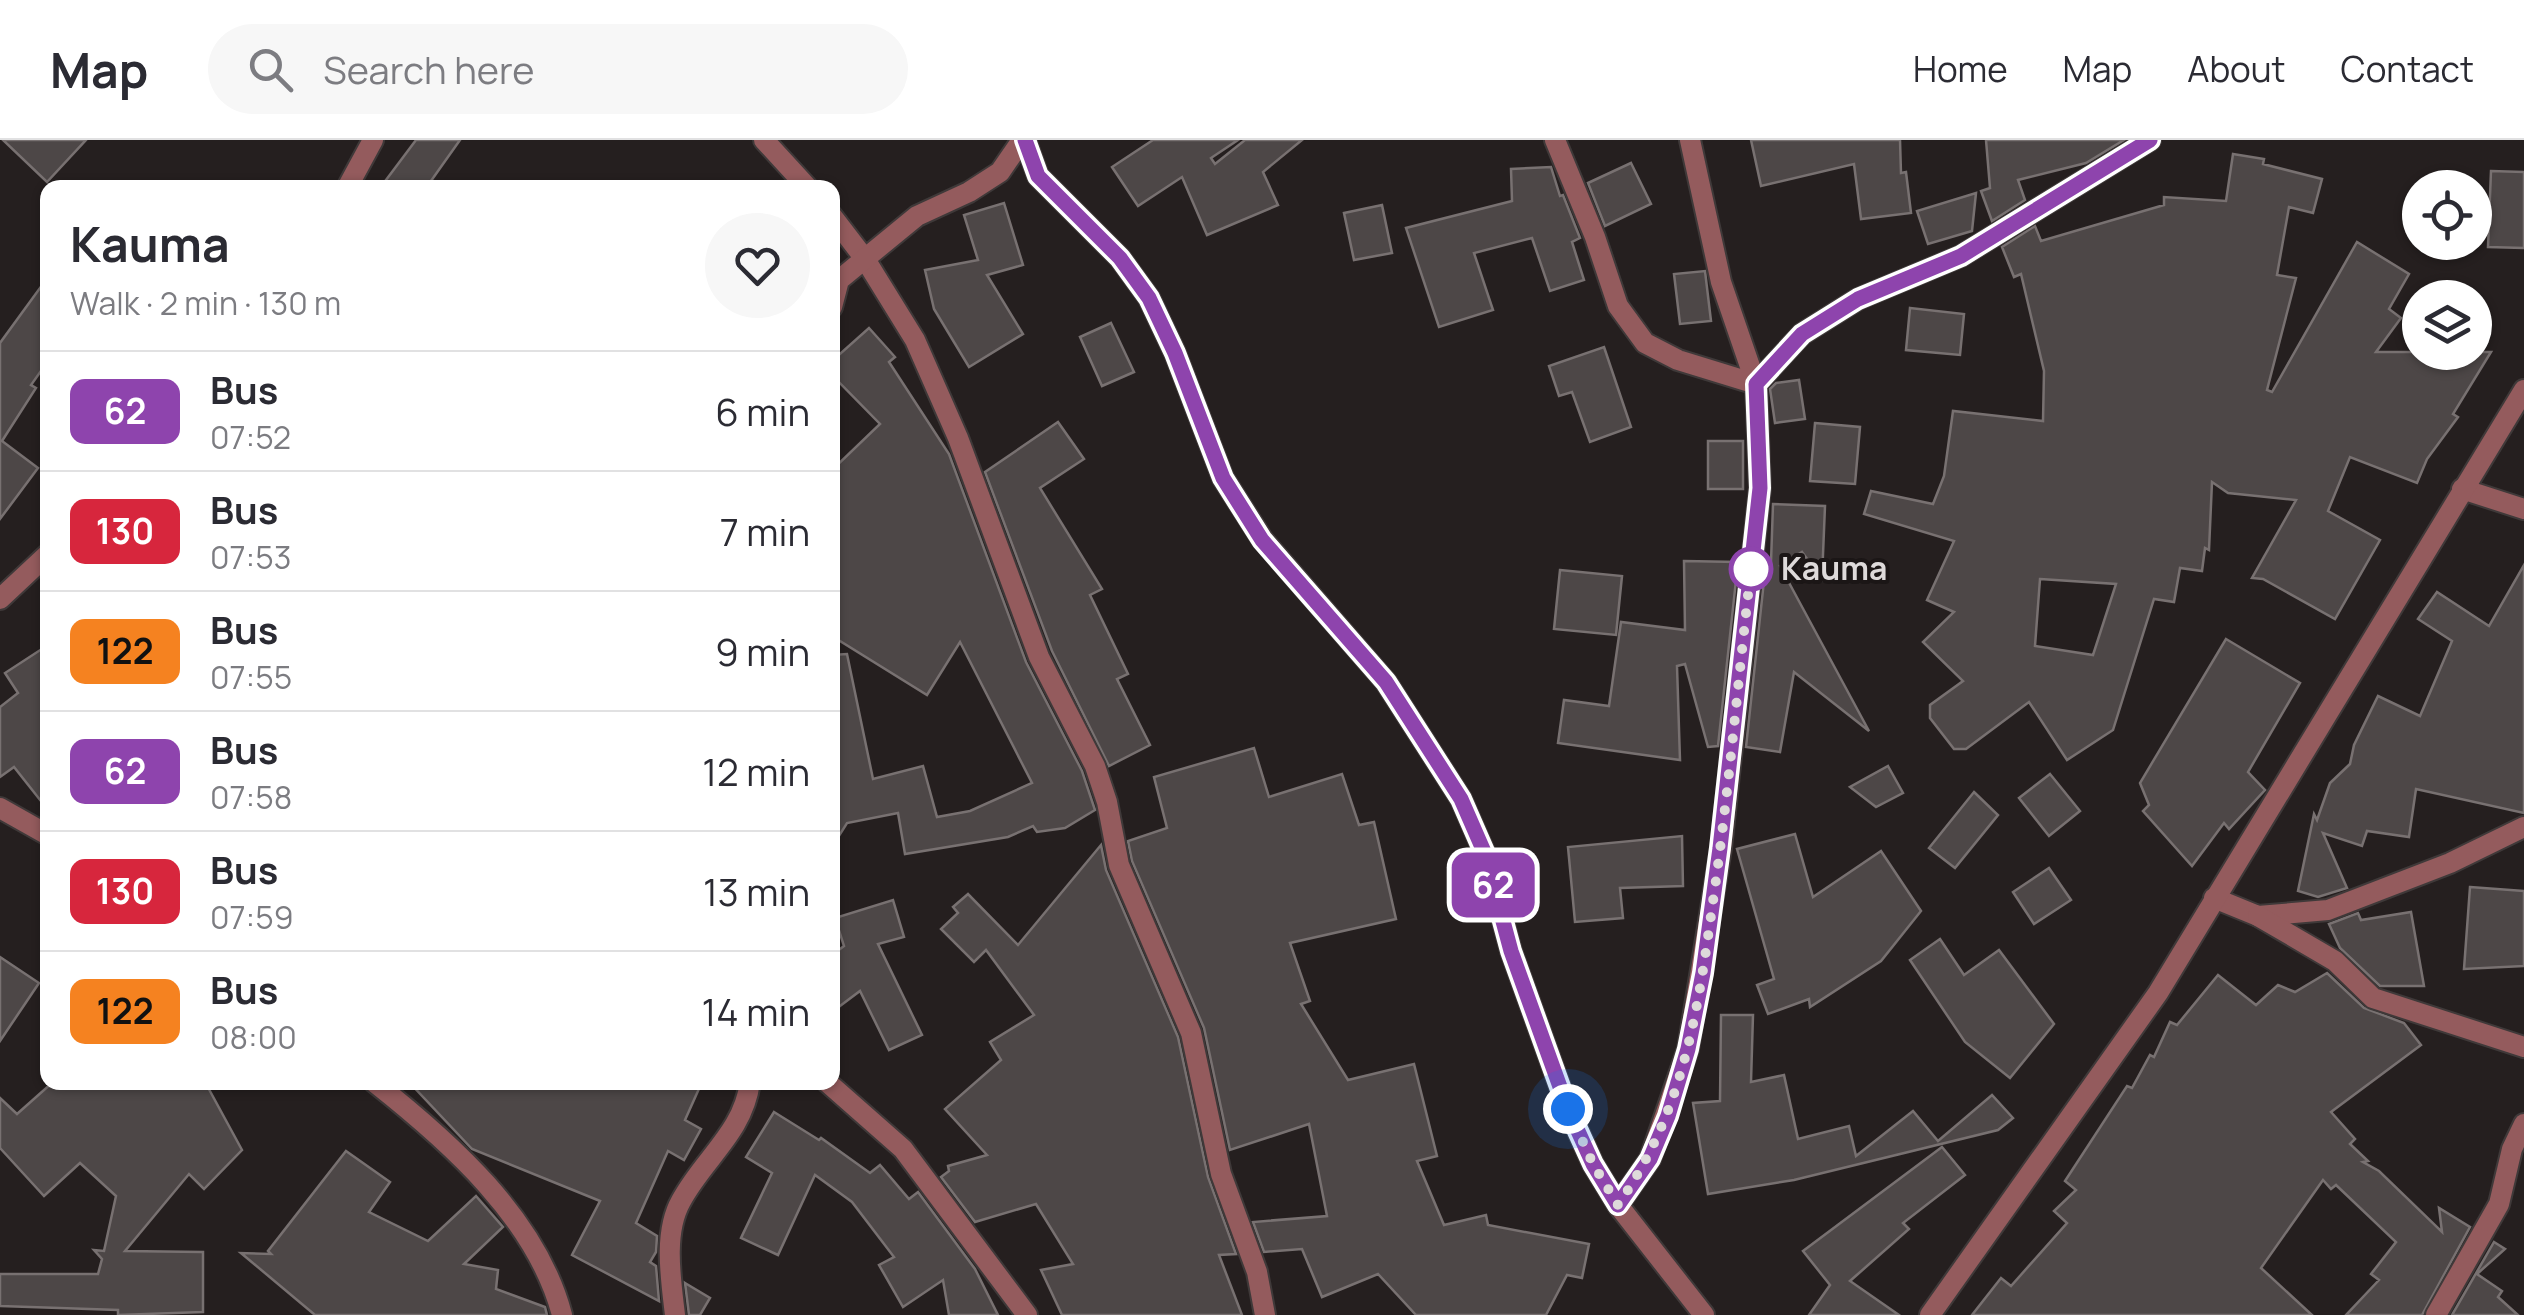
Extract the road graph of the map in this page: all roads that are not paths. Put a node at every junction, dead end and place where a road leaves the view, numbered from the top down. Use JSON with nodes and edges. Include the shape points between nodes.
{"nodes":[{"id":1,"x":373,"y":140,"type":"edge"},
{"id":2,"x":764,"y":140,"type":"edge"},
{"id":3,"x":1024,"y":140,"type":"edge"},
{"id":4,"x":1555,"y":140,"type":"edge"},
{"id":5,"x":1690,"y":140,"type":"edge"},
{"id":6,"x":2150,"y":140,"type":"edge"},
{"id":7,"x":351,"y":180,"type":"edge"},
{"id":8,"x":801,"y":180,"type":"edge"},
{"id":9,"x":840,"y":226,"type":"edge"},
{"id":10,"x":866,"y":259,"type":"junction"},
{"id":11,"x":840,"y":280,"type":"edge"},
{"id":12,"x":1756,"y":384,"type":"junction"},
{"id":13,"x":2524,"y":390,"type":"edge"},
{"id":14,"x":2462,"y":490,"type":"junction"},
{"id":15,"x":2524,"y":509,"type":"edge"},
{"id":16,"x":40,"y":562,"type":"edge"},
{"id":17,"x":0,"y":599,"type":"edge"},
{"id":18,"x":0,"y":808,"type":"edge"},
{"id":19,"x":2524,"y":827,"type":"edge"},
{"id":20,"x":40,"y":830,"type":"edge"},
{"id":21,"x":2214,"y":898,"type":"junction"},
{"id":22,"x":2258,"y":916,"type":"junction"},
{"id":23,"x":2524,"y":1047,"type":"edge"},
{"id":24,"x":384,"y":1090,"type":"edge"},
{"id":25,"x":749,"y":1090,"type":"edge"},
{"id":26,"x":836,"y":1090,"type":"edge"},
{"id":27,"x":2524,"y":1124,"type":"edge"},
{"id":28,"x":1618,"y":1205,"type":"junction"},
{"id":29,"x":562,"y":1315,"type":"edge"},
{"id":30,"x":675,"y":1315,"type":"edge"},
{"id":31,"x":1027,"y":1315,"type":"edge"},
{"id":32,"x":1265,"y":1315,"type":"edge"},
{"id":33,"x":1704,"y":1315,"type":"edge"},
{"id":34,"x":1930,"y":1315,"type":"edge"},
{"id":35,"x":2436,"y":1315,"type":"edge"}],
"edges":[{"from":1,"to":7,"type":"street"},
{"from":2,"to":8,"type":"street"},
{"from":3,"to":10,"type":"street","via":[[1000,172],[917,216]]},
{"from":3,"to":28,"type":"street","via":[[1038,176],[1120,258],[1149,298],[1223,478],[1262,540],[1386,682],[1461,799],[1568,1109]]},
{"from":4,"to":12,"type":"street","via":[[1618,306],[1645,343]]},
{"from":5,"to":12,"type":"street","via":[[1721,282]]},
{"from":6,"to":12,"type":"street","via":[[1961,256],[1858,299],[1802,334]]},
{"from":9,"to":10,"type":"street"},
{"from":10,"to":11,"type":"street"},
{"from":10,"to":32,"type":"street","via":[[916,340],[1039,657],[1095,766],[1118,866],[1192,1033],[1221,1174],[1257,1272]]},
{"from":12,"to":28,"type":"street","via":[[1760,488],[1703,973],[1668,1116],[1650,1159]]},
{"from":13,"to":14,"type":"street"},
{"from":14,"to":15,"type":"street"},
{"from":14,"to":21,"type":"street"},
{"from":16,"to":17,"type":"street"},
{"from":18,"to":20,"type":"street"},
{"from":19,"to":22,"type":"street","via":[[2328,910]]},
{"from":21,"to":22,"type":"street"},
{"from":21,"to":34,"type":"street","via":[[2158,993]]},
{"from":22,"to":23,"type":"street","via":[[2335,961],[2373,998]]},
{"from":24,"to":29,"type":"street","via":[[500,1199],[554,1284]]},
{"from":25,"to":30,"type":"street","via":[[726,1143],[679,1204],[671,1240]]},
{"from":26,"to":31,"type":"street","via":[[903,1149]]},
{"from":27,"to":35,"type":"street","via":[[2499,1204]]},
{"from":28,"to":33,"type":"street"}]}
